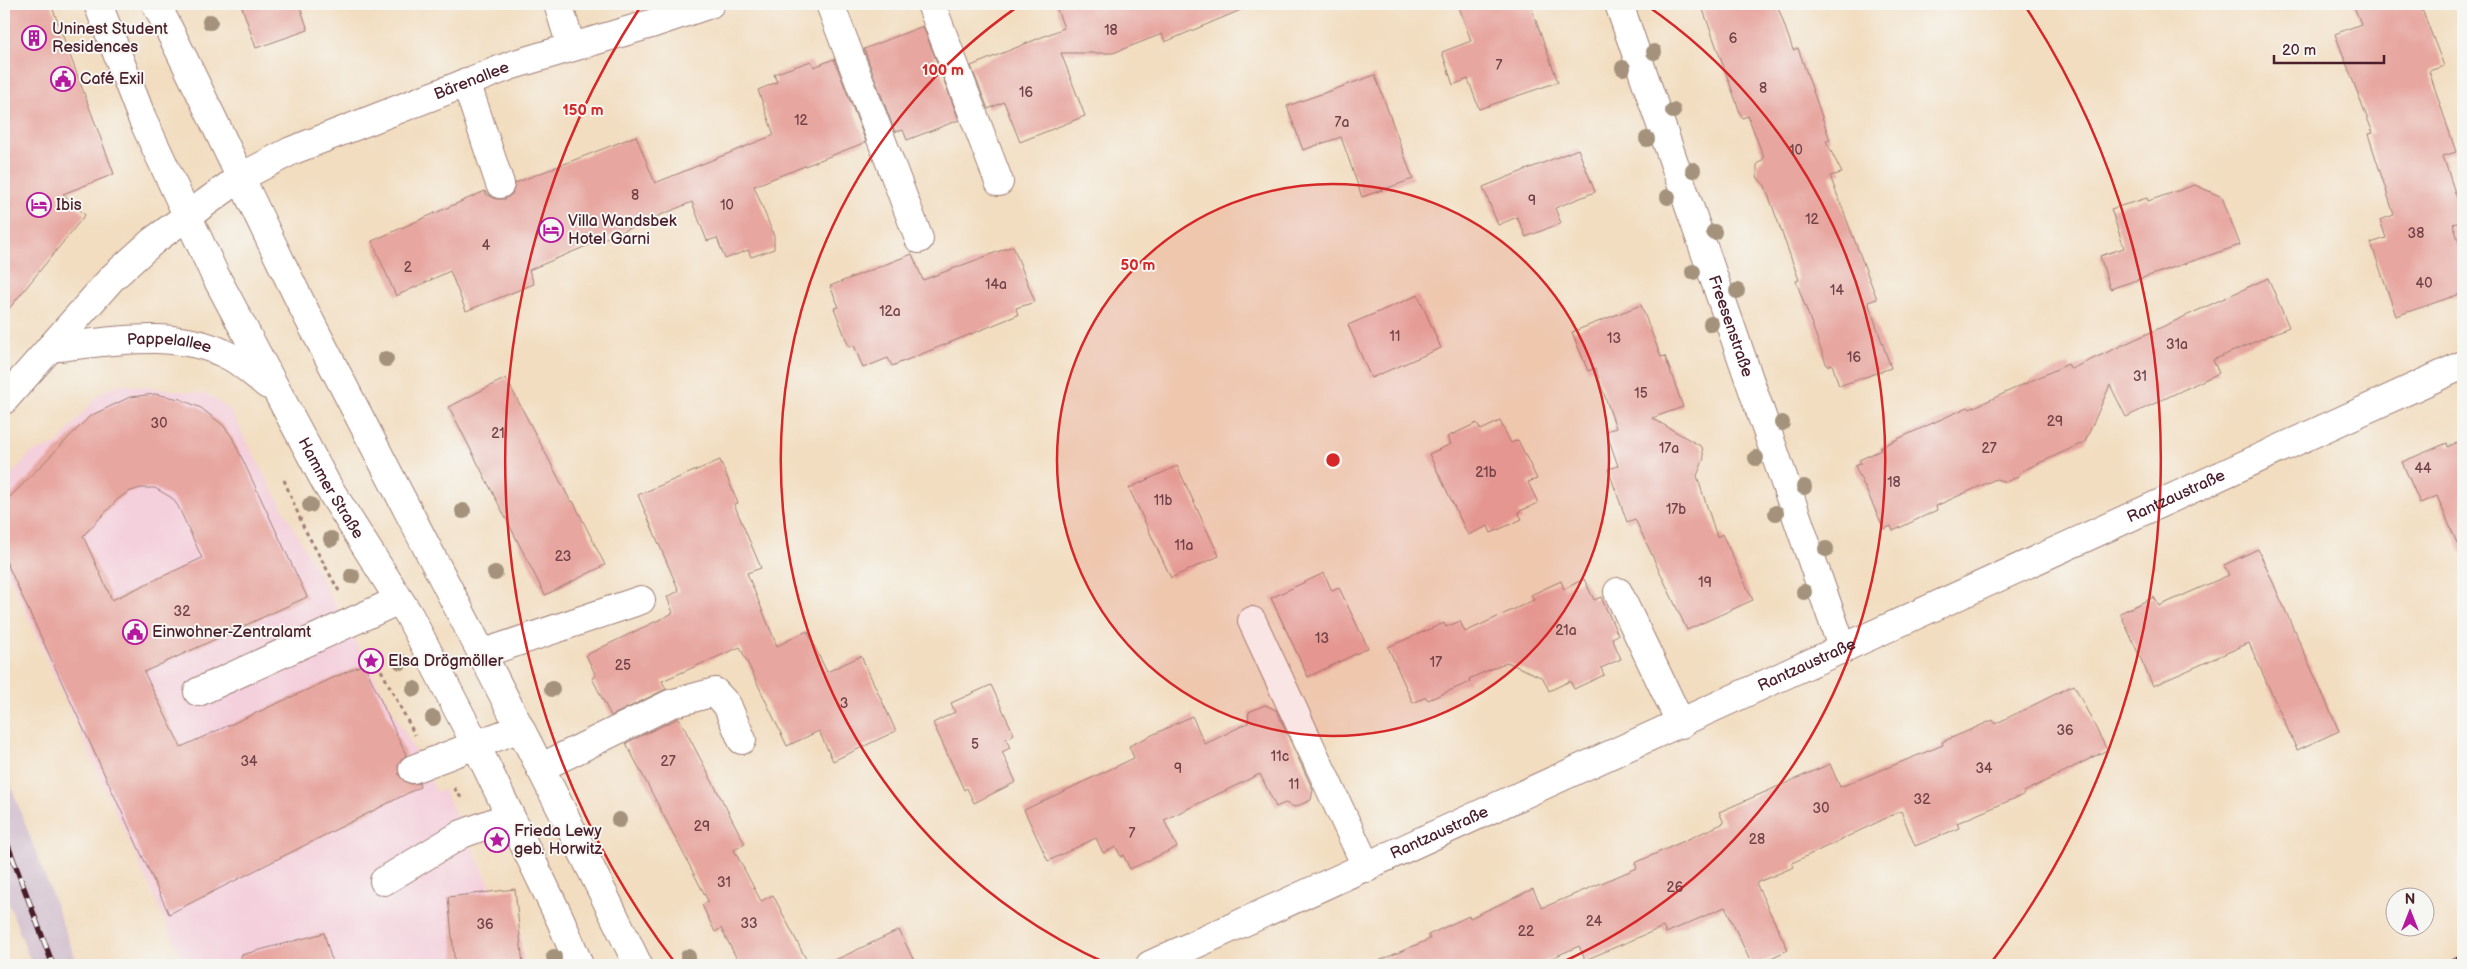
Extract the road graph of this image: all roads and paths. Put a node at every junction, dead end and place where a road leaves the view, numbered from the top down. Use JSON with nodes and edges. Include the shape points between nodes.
{"nodes":[{"id":1,"x":98,"y":4,"type":"edge"},
{"id":2,"x":156,"y":4,"type":"edge"},
{"id":3,"x":558,"y":4,"type":"edge"},
{"id":4,"x":710,"y":4,"type":"edge"},
{"id":5,"x":830,"y":4,"type":"edge"},
{"id":6,"x":931,"y":4,"type":"edge"},
{"id":7,"x":1619,"y":4,"type":"edge"},
{"id":8,"x":571,"y":46,"type":"junction"},
{"id":9,"x":466,"y":82,"type":"junction"},
{"id":10,"x":241,"y":177,"type":"junction"},
{"id":11,"x":999,"y":182,"type":"dead end"},
{"id":12,"x":500,"y":184,"type":"dead end"},
{"id":13,"x":186,"y":216,"type":"junction"},
{"id":14,"x":919,"y":239,"type":"dead end"},
{"id":15,"x":50,"y":348,"type":"junction"},
{"id":16,"x":2463,"y":365,"type":"edge"},
{"id":17,"x":276,"y":391,"type":"junction"},
{"id":18,"x":4,"y":400,"type":"edge"},
{"id":19,"x":1618,"y":592,"type":"dead end"},
{"id":20,"x":400,"y":600,"type":"junction"},
{"id":21,"x":641,"y":600,"type":"dead end"},
{"id":22,"x":1252,"y":621,"type":"dead end"},
{"id":23,"x":1843,"y":650,"type":"junction"},
{"id":24,"x":482,"y":654,"type":"junction"},
{"id":25,"x":198,"y":692,"type":"dead end"},
{"id":26,"x":1681,"y":724,"type":"junction"},
{"id":27,"x":520,"y":728,"type":"junction"},
{"id":28,"x":742,"y":740,"type":"dead end"},
{"id":29,"x":476,"y":745,"type":"junction"},
{"id":30,"x":540,"y":768,"type":"junction"},
{"id":31,"x":413,"y":769,"type":"dead end"},
{"id":32,"x":510,"y":816,"type":"junction"},
{"id":33,"x":1367,"y":868,"type":"junction"},
{"id":34,"x":384,"y":881,"type":"dead end"},
{"id":35,"x":579,"y":965,"type":"edge"},
{"id":36,"x":638,"y":965,"type":"edge"},
{"id":37,"x":1150,"y":965,"type":"edge"}],
"edges":[{"from":1,"to":13,"type":"main road","name":"Hammer Straße","via":[[142,118]]},
{"from":2,"to":10,"type":"main road"},
{"from":3,"to":8,"type":"main road"},
{"from":4,"to":8,"type":"main road","name":"Bärenallee"},
{"from":5,"to":14,"type":"main road"},
{"from":6,"to":11,"type":"main road"},
{"from":7,"to":23,"type":"main road","name":"Freesenstraße"},
{"from":8,"to":9,"type":"main road","name":"Bärenallee"},
{"from":9,"to":10,"type":"main road","name":"Bärenallee","via":[[300,147]]},
{"from":9,"to":12,"type":"main road"},
{"from":10,"to":13,"type":"main road","name":"Bärenallee"},
{"from":10,"to":24,"type":"main road","via":[[285,271]]},
{"from":13,"to":15,"type":"main road","via":[[152,241],[112,278]]},
{"from":13,"to":17,"type":"main road","name":"Hammer Straße"},
{"from":15,"to":17,"type":"main road","name":"Pappelallee","via":[[170,339],[203,345],[232,357]]},
{"from":15,"to":18,"type":"main road"},
{"from":16,"to":23,"type":"main road","name":"Rantzaustraße"},
{"from":17,"to":20,"type":"main road","name":"Hammer Straße","via":[[327,485]]},
{"from":19,"to":26,"type":"main road"},
{"from":20,"to":25,"type":"main road"},
{"from":20,"to":29,"type":"main road","name":"Hammer Straße"},
{"from":21,"to":24,"type":"main road"},
{"from":22,"to":33,"type":"main road"},
{"from":23,"to":26,"type":"main road","name":"Rantzaustraße"},
{"from":24,"to":27,"type":"main road"},
{"from":26,"to":33,"type":"main road","name":"Rantzaustraße"},
{"from":27,"to":29,"type":"main road"},
{"from":27,"to":30,"type":"main road"},
{"from":28,"to":30,"type":"main road","via":[[726,705],[715,692],[670,704]]},
{"from":29,"to":31,"type":"main road"},
{"from":29,"to":32,"type":"main road","name":"Hammer Straße"},
{"from":30,"to":36,"type":"main road"},
{"from":32,"to":34,"type":"main road","via":[[462,834]]},
{"from":32,"to":35,"type":"main road","name":"Hammer Straße","via":[[561,920]]},
{"from":33,"to":37,"type":"main road","name":"Rantzaustraße"}]}
